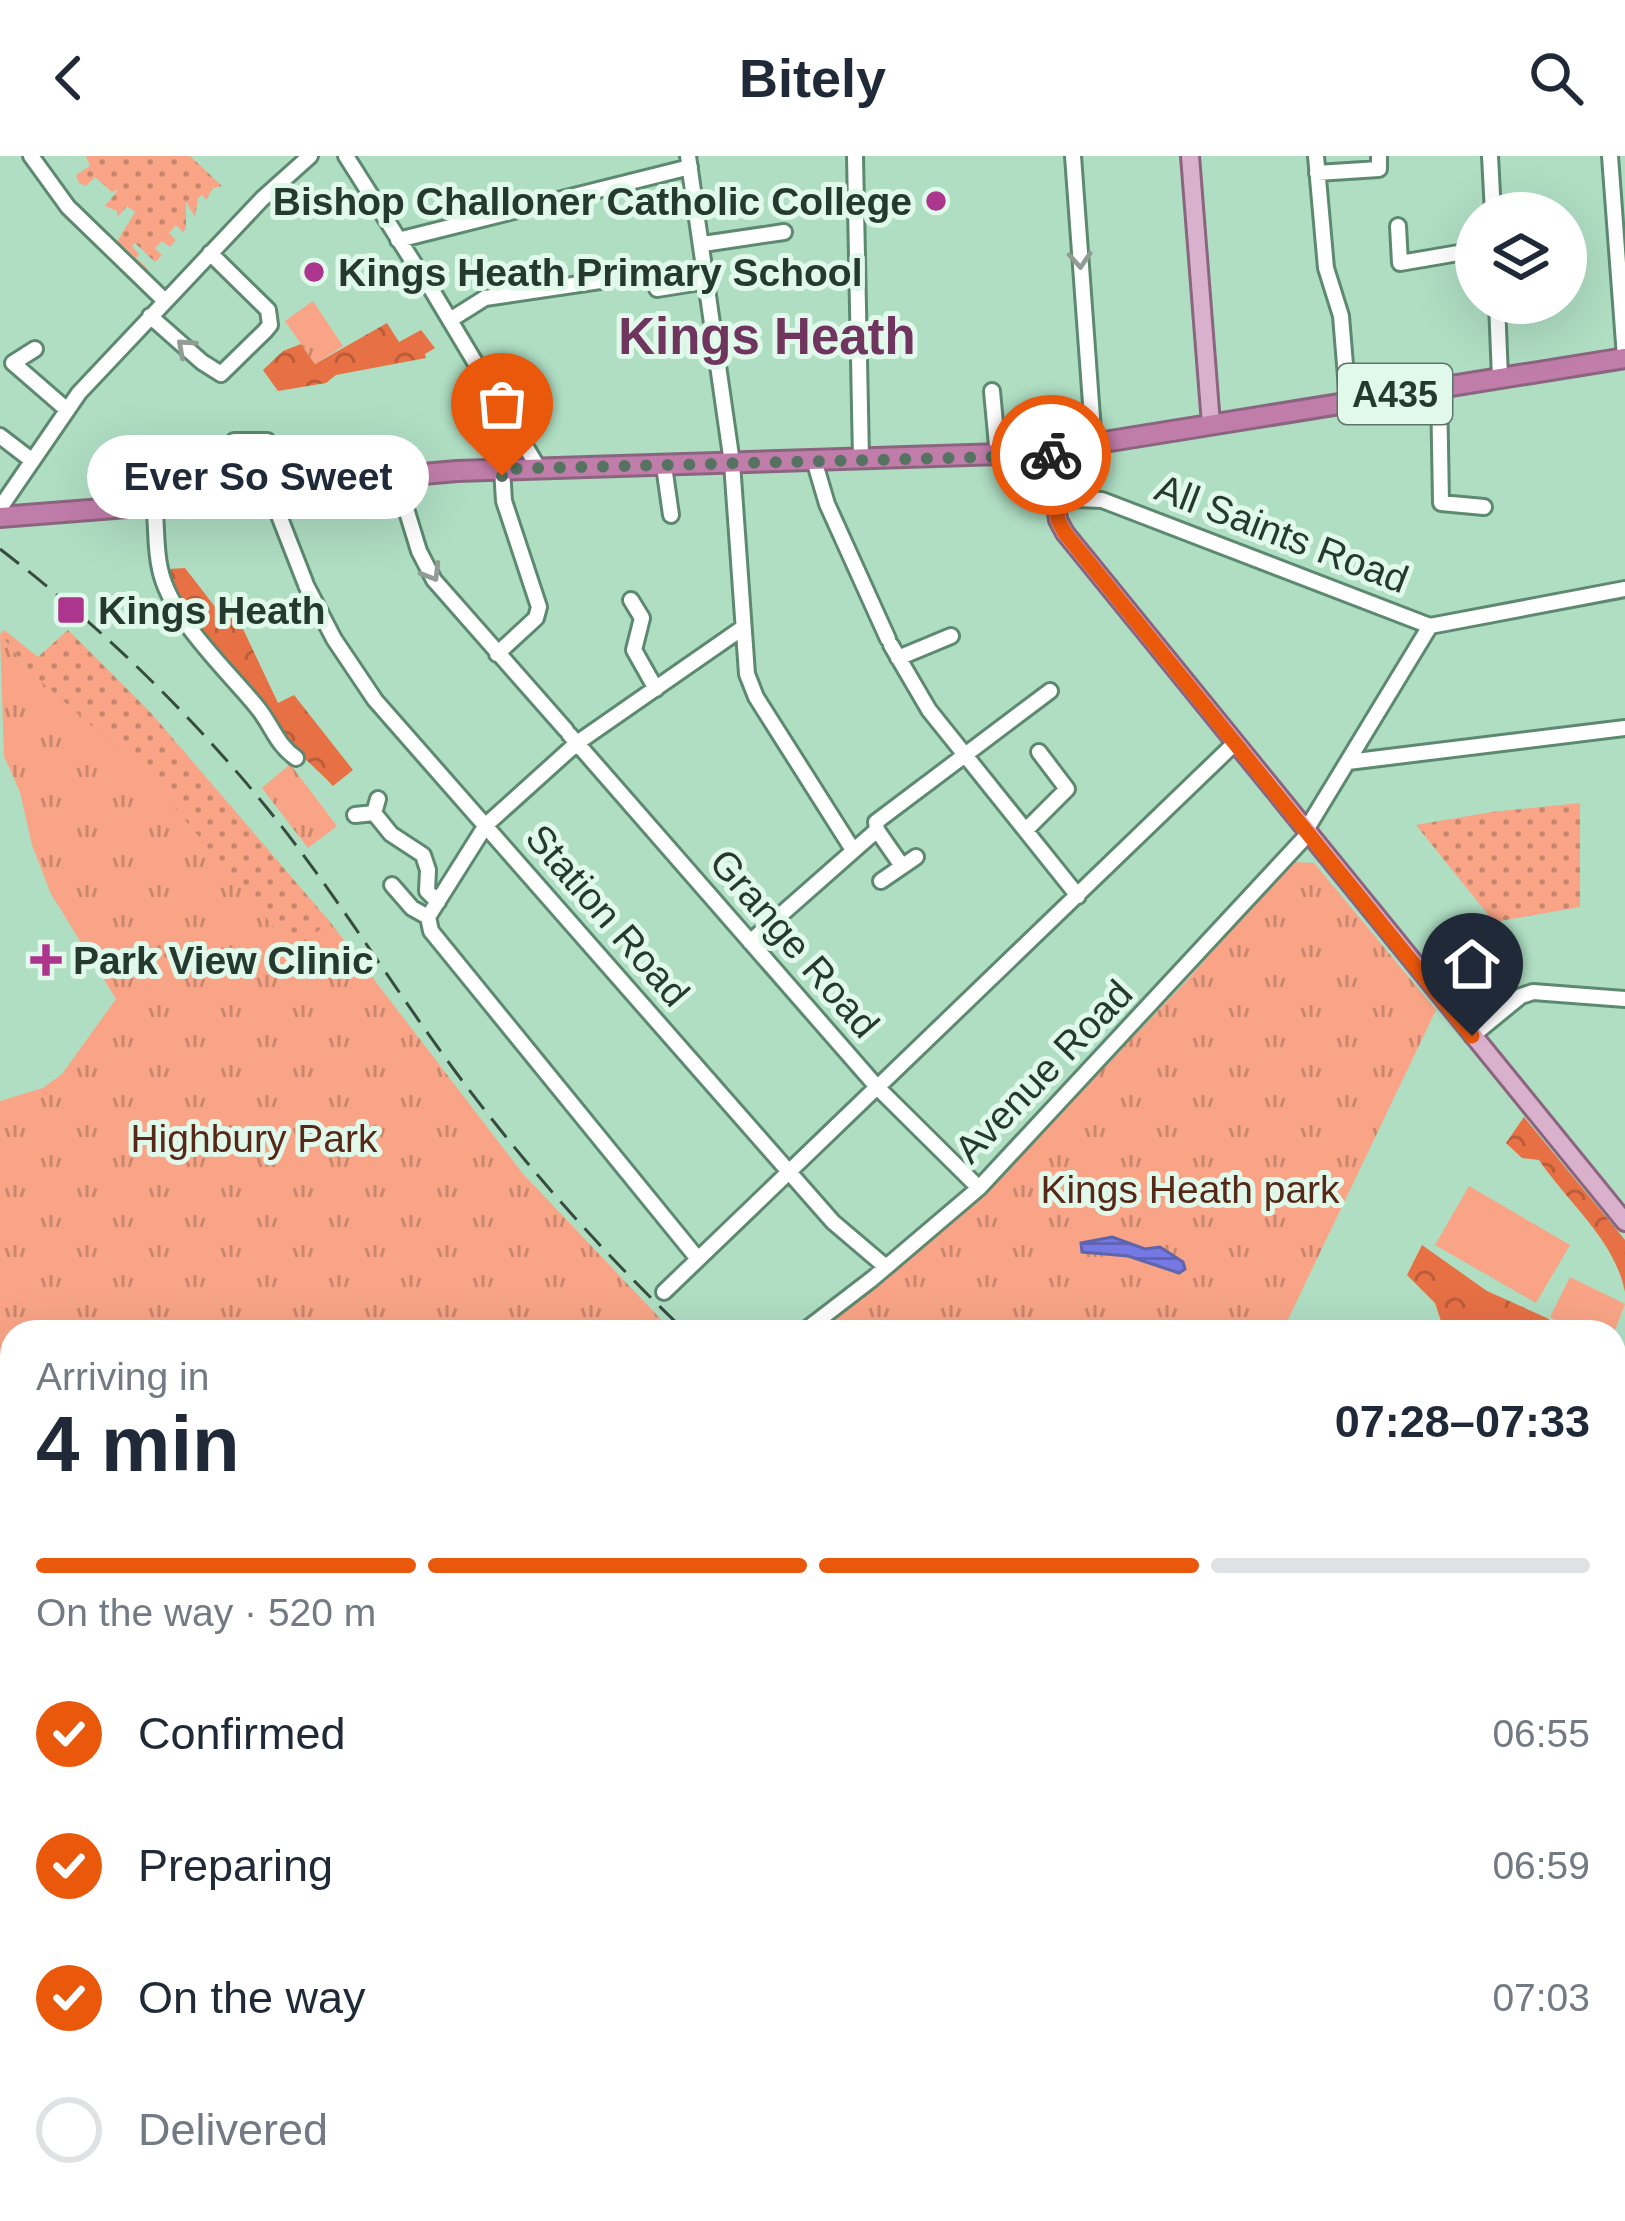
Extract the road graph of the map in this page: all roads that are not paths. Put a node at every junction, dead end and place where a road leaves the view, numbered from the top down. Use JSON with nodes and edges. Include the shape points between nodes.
{"nodes":[{"id":1,"x":31,"y":156,"type":"edge"},
{"id":2,"x":310,"y":156,"type":"edge"},
{"id":3,"x":346,"y":156,"type":"edge"},
{"id":4,"x":855,"y":156,"type":"edge"},
{"id":5,"x":1072,"y":156,"type":"edge"},
{"id":6,"x":1190,"y":156,"type":"edge"},
{"id":7,"x":1316,"y":156,"type":"edge"},
{"id":8,"x":1378,"y":156,"type":"edge"},
{"id":9,"x":1490,"y":156,"type":"edge"},
{"id":10,"x":1610,"y":156,"type":"edge"},
{"id":11,"x":689,"y":161,"type":"edge"},
{"id":12,"x":1317,"y":173,"type":"junction"},
{"id":13,"x":1492,"y":192,"type":"edge"},
{"id":14,"x":1398,"y":226,"type":"dead end"},
{"id":15,"x":784,"y":232,"type":"dead end"},
{"id":16,"x":398,"y":241,"type":"junction"},
{"id":17,"x":703,"y":244,"type":"junction"},
{"id":18,"x":210,"y":253,"type":"junction"},
{"id":19,"x":1455,"y":254,"type":"edge"},
{"id":20,"x":656,"y":273,"type":"dead end"},
{"id":21,"x":707,"y":280,"type":"junction"},
{"id":22,"x":600,"y":281,"type":"dead end"},
{"id":23,"x":165,"y":301,"type":"junction"},
{"id":24,"x":150,"y":316,"type":"junction"},
{"id":25,"x":450,"y":320,"type":"junction"},
{"id":26,"x":1498,"y":324,"type":"edge"},
{"id":27,"x":34,"y":349,"type":"dead end"},
{"id":28,"x":1625,"y":357,"type":"edge"},
{"id":29,"x":1500,"y":378,"type":"junction"},
{"id":30,"x":1439,"y":388,"type":"junction"},
{"id":31,"x":992,"y":391,"type":"dead end"},
{"id":32,"x":1348,"y":401,"type":"junction"},
{"id":33,"x":66,"y":409,"type":"junction"},
{"id":34,"x":1211,"y":424,"type":"junction"},
{"id":35,"x":0,"y":436,"type":"edge"},
{"id":36,"x":234,"y":441,"type":"dead end"},
{"id":37,"x":1094,"y":445,"type":"junction"},
{"id":38,"x":1050,"y":451,"type":"junction"},
{"id":39,"x":998,"y":456,"type":"junction"},
{"id":40,"x":30,"y":459,"type":"junction"},
{"id":41,"x":861,"y":459,"type":"junction"},
{"id":42,"x":814,"y":460,"type":"junction"},
{"id":43,"x":664,"y":466,"type":"junction"},
{"id":44,"x":502,"y":469,"type":"junction"},
{"id":45,"x":538,"y":469,"type":"junction"},
{"id":46,"x":733,"y":472,"type":"junction"},
{"id":47,"x":396,"y":476,"type":"junction"},
{"id":48,"x":277,"y":494,"type":"junction"},
{"id":49,"x":154,"y":504,"type":"junction"},
{"id":50,"x":1056,"y":504,"type":"junction"},
{"id":51,"x":1484,"y":507,"type":"dead end"},
{"id":52,"x":0,"y":508,"type":"edge"},
{"id":53,"x":671,"y":515,"type":"dead end"},
{"id":54,"x":0,"y":517,"type":"edge"},
{"id":55,"x":1625,"y":589,"type":"edge"},
{"id":56,"x":631,"y":600,"type":"dead end"},
{"id":57,"x":1430,"y":626,"type":"junction"},
{"id":58,"x":741,"y":629,"type":"junction"},
{"id":59,"x":951,"y":637,"type":"dead end"},
{"id":60,"x":892,"y":648,"type":"junction"},
{"id":61,"x":497,"y":654,"type":"junction"},
{"id":62,"x":656,"y":689,"type":"junction"},
{"id":63,"x":1050,"y":691,"type":"dead end"},
{"id":64,"x":1625,"y":728,"type":"edge"},
{"id":65,"x":570,"y":736,"type":"junction"},
{"id":66,"x":1235,"y":743,"type":"junction"},
{"id":67,"x":1039,"y":752,"type":"dead end"},
{"id":68,"x":966,"y":756,"type":"junction"},
{"id":69,"x":296,"y":758,"type":"dead end"},
{"id":70,"x":1348,"y":762,"type":"junction"},
{"id":71,"x":356,"y":815,"type":"dead end"},
{"id":72,"x":486,"y":825,"type":"junction"},
{"id":73,"x":877,"y":830,"type":"junction"},
{"id":74,"x":1026,"y":830,"type":"junction"},
{"id":75,"x":1307,"y":832,"type":"junction"},
{"id":76,"x":853,"y":850,"type":"junction"},
{"id":77,"x":916,"y":857,"type":"dead end"},
{"id":78,"x":902,"y":866,"type":"junction"},
{"id":79,"x":881,"y":881,"type":"dead end"},
{"id":80,"x":392,"y":885,"type":"dead end"},
{"id":81,"x":1078,"y":896,"type":"junction"},
{"id":82,"x":438,"y":902,"type":"junction"},
{"id":83,"x":428,"y":917,"type":"junction"},
{"id":84,"x":750,"y":942,"type":"junction"},
{"id":85,"x":1625,"y":1000,"type":"edge"},
{"id":86,"x":1472,"y":1036,"type":"junction"},
{"id":87,"x":880,"y":1084,"type":"junction"},
{"id":88,"x":789,"y":1172,"type":"junction"},
{"id":89,"x":979,"y":1188,"type":"junction"},
{"id":90,"x":1625,"y":1222,"type":"edge"},
{"id":91,"x":698,"y":1259,"type":"junction"},
{"id":92,"x":886,"y":1268,"type":"junction"},
{"id":93,"x":664,"y":1292,"type":"dead end"},
{"id":94,"x":819,"y":1320,"type":"edge"}],
"edges":[{"from":1,"to":23,"type":"street","via":[[68,207]]},
{"from":2,"to":18,"type":"street"},
{"from":3,"to":16,"type":"street"},
{"from":4,"to":41,"type":"street"},
{"from":5,"to":37,"type":"street","one_way":true},
{"from":6,"to":34,"type":"main road"},
{"from":7,"to":12,"type":"street"},
{"from":8,"to":12,"type":"street","via":[[1379,169]]},
{"from":9,"to":13,"type":"street"},
{"from":10,"to":28,"type":"street"},
{"from":11,"to":16,"type":"street"},
{"from":11,"to":17,"type":"street"},
{"from":12,"to":32,"type":"street"},
{"from":14,"to":19,"type":"street","via":[[1400,263]]},
{"from":15,"to":17,"type":"street"},
{"from":16,"to":25,"type":"street"},
{"from":17,"to":21,"type":"street"},
{"from":18,"to":23,"type":"street"},
{"from":18,"to":24,"type":"street","one_way":true,"via":[[268,310],[265,332],[221,374]]},
{"from":20,"to":21,"type":"street","via":[[657,289]]},
{"from":21,"to":46,"type":"street"},
{"from":22,"to":25,"type":"street","via":[[485,298]]},
{"from":23,"to":24,"type":"street"},
{"from":24,"to":33,"type":"street"},
{"from":25,"to":45,"type":"street"},
{"from":26,"to":29,"type":"street"},
{"from":27,"to":33,"type":"street","via":[[14,363]]},
{"from":28,"to":29,"type":"highway","number":"A435"},
{"from":29,"to":30,"type":"highway","number":"A435"},
{"from":30,"to":32,"type":"highway","number":"A435"},
{"from":30,"to":51,"type":"street","via":[[1441,503]]},
{"from":31,"to":39,"type":"street"},
{"from":32,"to":34,"type":"highway","number":"A435"},
{"from":33,"to":40,"type":"street"},
{"from":34,"to":37,"type":"highway","number":"A435"},
{"from":35,"to":40,"type":"street"},
{"from":36,"to":48,"type":"street","name":"Station Road","via":[[264,439]]},
{"from":37,"to":38,"type":"highway","number":"A435"},
{"from":38,"to":39,"type":"highway","number":"A435"},
{"from":38,"to":50,"type":"main road"},
{"from":39,"to":41,"type":"highway","number":"A435"},
{"from":40,"to":52,"type":"street"},
{"from":41,"to":42,"type":"highway","number":"A435"},
{"from":42,"to":46,"type":"highway","number":"A435"},
{"from":42,"to":60,"type":"street"},
{"from":43,"to":45,"type":"highway","number":"A435"},
{"from":43,"to":46,"type":"highway","number":"A435"},
{"from":43,"to":53,"type":"street"},
{"from":44,"to":45,"type":"highway","number":"A435"},
{"from":44,"to":47,"type":"highway","number":"A435"},
{"from":44,"to":61,"type":"street","via":[[504,501],[539,607]]},
{"from":46,"to":58,"type":"street"},
{"from":47,"to":48,"type":"highway","number":"A435"},
{"from":47,"to":61,"type":"street","name":"Grange Road","one_way":true,"via":[[434,580]]},
{"from":48,"to":49,"type":"highway","number":"A435"},
{"from":48,"to":72,"type":"street","name":"Station Road","via":[[306,584],[356,675]]},
{"from":49,"to":54,"type":"highway","number":"A435"},
{"from":49,"to":69,"type":"street","via":[[167,588]]},
{"from":50,"to":57,"type":"street","name":"All Saints Road","via":[[1102,500]]},
{"from":50,"to":66,"type":"main road","via":[[1065,533]]},
{"from":55,"to":57,"type":"street","name":"All Saints Road"},
{"from":56,"to":62,"type":"street","via":[[642,618],[635,655]]},
{"from":57,"to":70,"type":"street","name":"Avenue Road"},
{"from":58,"to":62,"type":"street"},
{"from":58,"to":76,"type":"street","via":[[756,697]]},
{"from":59,"to":60,"type":"street"},
{"from":60,"to":68,"type":"street"},
{"from":61,"to":65,"type":"street","name":"Grange Road"},
{"from":62,"to":65,"type":"street"},
{"from":63,"to":68,"type":"street"},
{"from":64,"to":70,"type":"street"},
{"from":65,"to":72,"type":"street"},
{"from":65,"to":84,"type":"street","name":"Grange Road"},
{"from":66,"to":75,"type":"main road"},
{"from":66,"to":81,"type":"street"},
{"from":67,"to":74,"type":"street","via":[[1067,789]]},
{"from":68,"to":73,"type":"street","via":[[883,814]]},
{"from":68,"to":74,"type":"street"},
{"from":70,"to":75,"type":"street","name":"Avenue Road"},
{"from":71,"to":82,"type":"street","via":[[376,806],[391,835],[423,855],[427,891]]},
{"from":72,"to":82,"type":"street"},
{"from":72,"to":88,"type":"street","name":"Station Road"},
{"from":73,"to":76,"type":"street"},
{"from":73,"to":78,"type":"street"},
{"from":74,"to":81,"type":"street"},
{"from":75,"to":86,"type":"main road"},
{"from":75,"to":89,"type":"street","name":"Avenue Road"},
{"from":76,"to":84,"type":"street"},
{"from":77,"to":78,"type":"street"},
{"from":78,"to":79,"type":"street"},
{"from":80,"to":83,"type":"street"},
{"from":81,"to":87,"type":"street"},
{"from":82,"to":83,"type":"street"},
{"from":83,"to":91,"type":"street","via":[[431,931]]},
{"from":84,"to":87,"type":"street","name":"Grange Road"},
{"from":85,"to":86,"type":"street","via":[[1533,992]]},
{"from":86,"to":90,"type":"main road"},
{"from":87,"to":88,"type":"street"},
{"from":87,"to":89,"type":"street","name":"Grange Road"},
{"from":88,"to":91,"type":"street"},
{"from":88,"to":92,"type":"street","name":"Station Road"},
{"from":89,"to":92,"type":"street","name":"Avenue Road"},
{"from":91,"to":93,"type":"street"},
{"from":92,"to":94,"type":"street","name":"Avenue Road"}]}
